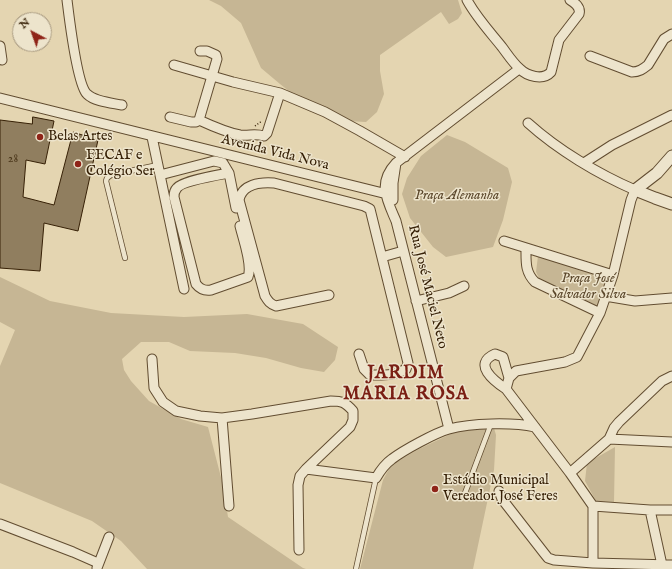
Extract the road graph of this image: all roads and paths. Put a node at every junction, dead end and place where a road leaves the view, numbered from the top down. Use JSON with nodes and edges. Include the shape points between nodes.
{"nodes":[{"id":1,"x":67,"y":0,"type":"edge"},
{"id":2,"x":467,"y":0,"type":"edge"},
{"id":3,"x":570,"y":0,"type":"edge"},
{"id":4,"x":672,"y":34,"type":"edge"},
{"id":5,"x":0,"y":46,"type":"edge"},
{"id":6,"x":200,"y":51,"type":"dead end"},
{"id":7,"x":590,"y":56,"type":"dead end"},
{"id":8,"x":2,"y":60,"type":"dead end"},
{"id":9,"x":174,"y":65,"type":"dead end"},
{"id":10,"x":519,"y":69,"type":"junction"},
{"id":11,"x":212,"y":76,"type":"junction"},
{"id":12,"x":280,"y":93,"type":"junction"},
{"id":13,"x":0,"y":98,"type":"edge"},
{"id":14,"x":122,"y":105,"type":"dead end"},
{"id":15,"x":672,"y":115,"type":"edge"},
{"id":16,"x":170,"y":117,"type":"dead end"},
{"id":17,"x":199,"y":120,"type":"junction"},
{"id":18,"x":262,"y":121,"type":"dead end"},
{"id":19,"x":528,"y":123,"type":"dead end"},
{"id":20,"x":252,"y":129,"type":"dead end"},
{"id":21,"x":152,"y":137,"type":"junction"},
{"id":22,"x":672,"y":156,"type":"edge"},
{"id":23,"x":405,"y":157,"type":"junction"},
{"id":24,"x":584,"y":163,"type":"junction"},
{"id":25,"x":158,"y":165,"type":"junction"},
{"id":26,"x":229,"y":172,"type":"junction"},
{"id":27,"x":160,"y":175,"type":"junction"},
{"id":28,"x":635,"y":190,"type":"junction"},
{"id":29,"x":388,"y":195,"type":"junction"},
{"id":30,"x":672,"y":204,"type":"edge"},
{"id":31,"x":504,"y":241,"type":"dead end"},
{"id":32,"x":526,"y":248,"type":"junction"},
{"id":33,"x":403,"y":251,"type":"junction"},
{"id":34,"x":382,"y":257,"type":"junction"},
{"id":35,"x":125,"y":258,"type":"dead end"},
{"id":36,"x":612,"y":275,"type":"junction"},
{"id":37,"x":464,"y":286,"type":"dead end"},
{"id":38,"x":184,"y":289,"type":"dead end"},
{"id":39,"x":329,"y":294,"type":"dead end"},
{"id":40,"x":605,"y":296,"type":"junction"},
{"id":41,"x":672,"y":298,"type":"edge"},
{"id":42,"x":416,"y":301,"type":"junction"},
{"id":43,"x":600,"y":313,"type":"junction"},
{"id":44,"x":359,"y":354,"type":"dead end"},
{"id":45,"x":152,"y":359,"type":"dead end"},
{"id":46,"x":672,"y":376,"type":"edge"},
{"id":47,"x":509,"y":378,"type":"junction"},
{"id":48,"x":506,"y":389,"type":"junction"},
{"id":49,"x":222,"y":418,"type":"junction"},
{"id":50,"x":491,"y":424,"type":"junction"},
{"id":51,"x":535,"y":427,"type":"junction"},
{"id":52,"x":449,"y":429,"type":"junction"},
{"id":53,"x":609,"y":439,"type":"junction"},
{"id":54,"x":672,"y":442,"type":"edge"},
{"id":55,"x":306,"y":469,"type":"junction"},
{"id":56,"x":570,"y":472,"type":"junction"},
{"id":57,"x":376,"y":478,"type":"junction"},
{"id":58,"x":499,"y":491,"type":"dead end"},
{"id":59,"x":465,"y":493,"type":"dead end"},
{"id":60,"x":230,"y":506,"type":"dead end"},
{"id":61,"x":593,"y":506,"type":"junction"},
{"id":62,"x":650,"y":510,"type":"junction"},
{"id":63,"x":672,"y":510,"type":"edge"},
{"id":64,"x":0,"y":524,"type":"edge"},
{"id":65,"x":109,"y":537,"type":"dead end"},
{"id":66,"x":299,"y":550,"type":"dead end"},
{"id":67,"x":593,"y":563,"type":"junction"},
{"id":68,"x":662,"y":565,"type":"junction"},
{"id":69,"x":672,"y":565,"type":"edge"},
{"id":70,"x":98,"y":566,"type":"edge"},
{"id":71,"x":638,"y":566,"type":"edge"},
{"id":72,"x":356,"y":569,"type":"edge"}],
"edges":[{"from":1,"to":14,"type":"street","via":[[78,72],[84,91],[92,98]]},
{"from":2,"to":10,"type":"street"},
{"from":3,"to":10,"type":"street","via":[[580,11],[559,40],[552,70],[547,76],[540,77]]},
{"from":4,"to":7,"type":"street","via":[[664,39],[648,65],[636,72]]},
{"from":5,"to":8,"type":"street"},
{"from":6,"to":11,"type":"street","via":[[216,55]]},
{"from":9,"to":11,"type":"street"},
{"from":10,"to":23,"type":"street","name":"Rua José Maciel Neto"},
{"from":11,"to":12,"type":"street"},
{"from":11,"to":17,"type":"street"},
{"from":12,"to":17,"type":"street","via":[[264,136],[228,132]]},
{"from":12,"to":23,"type":"street","via":[[325,112]]},
{"from":13,"to":21,"type":"street","name":"Avenida Vida Nova"},
{"from":15,"to":24,"type":"street","via":[[612,145]]},
{"from":16,"to":17,"type":"street","via":[[191,122]]},
{"from":18,"to":20,"type":"path"},
{"from":19,"to":24,"type":"street","via":[[555,145]]},
{"from":21,"to":25,"type":"street"},
{"from":21,"to":29,"type":"street","name":"Avenida Vida Nova"},
{"from":22,"to":28,"type":"street","via":[[657,173]]},
{"from":23,"to":29,"type":"street","name":"Rua José Maciel Neto","via":[[396,163],[386,177]]},
{"from":24,"to":28,"type":"street"},
{"from":25,"to":27,"type":"street"},
{"from":25,"to":35,"type":"lane","via":[[111,174],[107,178]]},
{"from":26,"to":26,"type":"street","via":[[249,273],[244,279],[206,291],[196,284],[174,192],[185,183]]},
{"from":26,"to":27,"type":"street","via":[[223,163],[214,161]]},
{"from":27,"to":38,"type":"street"},
{"from":28,"to":30,"type":"street"},
{"from":28,"to":36,"type":"street"},
{"from":29,"to":33,"type":"street","name":"Rua José Maciel Neto"},
{"from":31,"to":32,"type":"street"},
{"from":32,"to":36,"type":"street"},
{"from":32,"to":43,"type":"street","via":[[526,265],[530,277]]},
{"from":33,"to":34,"type":"street"},
{"from":33,"to":42,"type":"street","name":"Rua José Maciel Neto"},
{"from":34,"to":39,"type":"street","via":[[372,213],[367,207],[274,183],[261,182],[246,188],[240,194],[239,200],[267,300],[276,306]]},
{"from":34,"to":44,"type":"street","via":[[408,363],[406,369],[401,372],[391,375],[370,375],[364,369]]},
{"from":36,"to":40,"type":"street"},
{"from":37,"to":42,"type":"street","via":[[449,293]]},
{"from":40,"to":41,"type":"street","via":[[635,301]]},
{"from":40,"to":43,"type":"street"},
{"from":42,"to":52,"type":"street","name":"Rua José Maciel Neto"},
{"from":43,"to":47,"type":"street","via":[[577,357],[565,362],[516,371]]},
{"from":45,"to":49,"type":"street","via":[[154,388],[163,402],[176,411]]},
{"from":46,"to":53,"type":"street","via":[[662,381],[619,422]]},
{"from":47,"to":48,"type":"street"},
{"from":47,"to":48,"type":"street","via":[[503,357],[495,354],[489,356],[486,366],[489,376]]},
{"from":48,"to":51,"type":"street"},
{"from":49,"to":55,"type":"street","via":[[342,401],[353,411],[350,427]]},
{"from":49,"to":60,"type":"street"},
{"from":50,"to":51,"type":"street","via":[[522,424]]},
{"from":50,"to":52,"type":"street"},
{"from":50,"to":59,"type":"lane"},
{"from":51,"to":56,"type":"street"},
{"from":52,"to":57,"type":"street","via":[[392,459]]},
{"from":53,"to":54,"type":"street"},
{"from":53,"to":56,"type":"street"},
{"from":55,"to":57,"type":"street"},
{"from":55,"to":66,"type":"street","via":[[300,476],[298,485]]},
{"from":56,"to":61,"type":"street"},
{"from":57,"to":72,"type":"lane"},
{"from":58,"to":67,"type":"street","via":[[502,499],[548,558]]},
{"from":61,"to":62,"type":"street"},
{"from":61,"to":67,"type":"street"},
{"from":62,"to":63,"type":"street"},
{"from":62,"to":68,"type":"street"},
{"from":64,"to":70,"type":"street","via":[[73,552]]},
{"from":65,"to":70,"type":"street"},
{"from":67,"to":71,"type":"street"},
{"from":68,"to":69,"type":"street"},
{"from":68,"to":71,"type":"street"}]}
